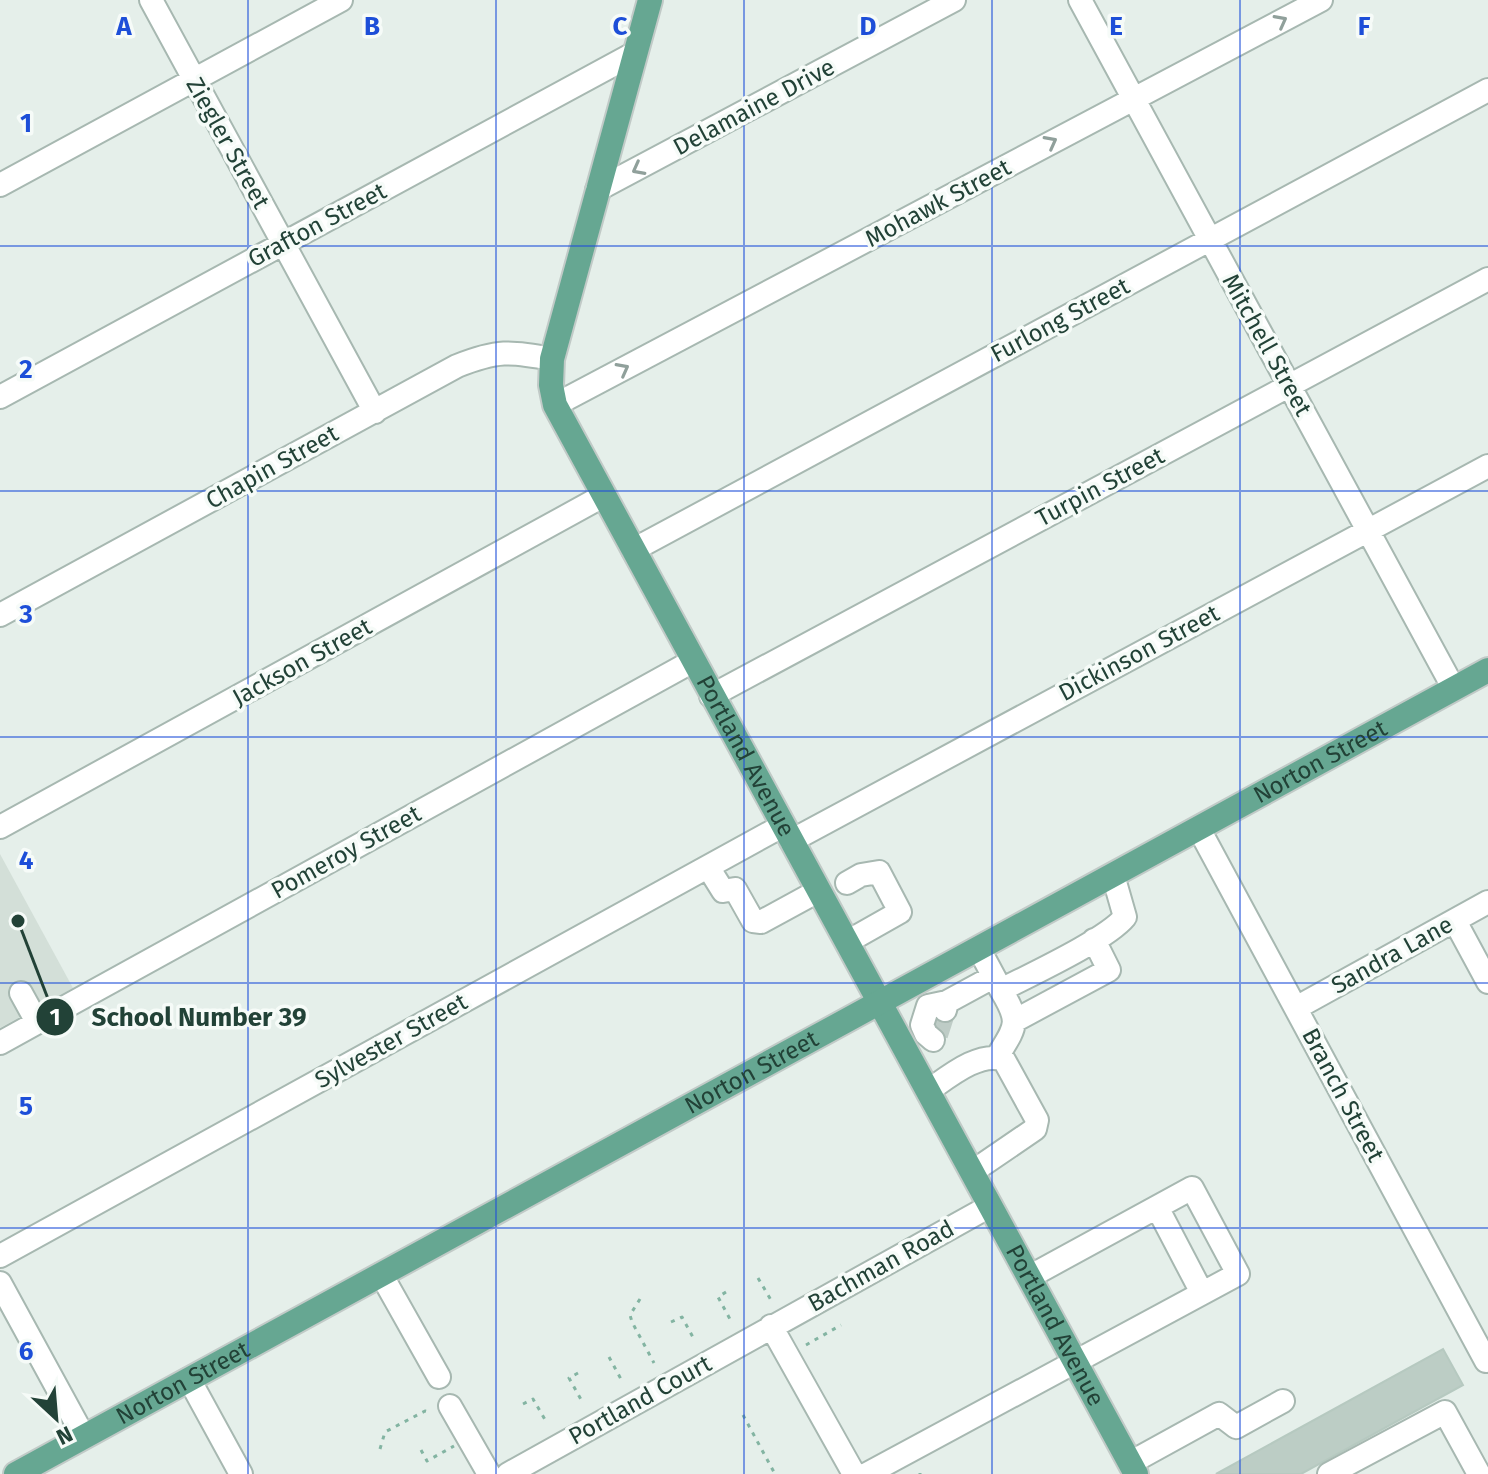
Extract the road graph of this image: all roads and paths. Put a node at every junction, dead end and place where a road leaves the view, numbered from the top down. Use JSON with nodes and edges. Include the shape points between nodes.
{"nodes":[{"id":1,"x":151,"y":0,"type":"edge"},
{"id":2,"x":341,"y":0,"type":"edge"},
{"id":3,"x":650,"y":0,"type":"edge"},
{"id":4,"x":954,"y":0,"type":"edge"},
{"id":5,"x":1080,"y":0,"type":"edge"},
{"id":6,"x":1321,"y":0,"type":"edge"},
{"id":7,"x":635,"y":53,"type":"junction"},
{"id":8,"x":194,"y":79,"type":"junction"},
{"id":9,"x":1488,"y":90,"type":"edge"},
{"id":10,"x":1134,"y":99,"type":"junction"},
{"id":11,"x":0,"y":185,"type":"edge"},
{"id":12,"x":597,"y":190,"type":"junction"},
{"id":13,"x":1210,"y":239,"type":"junction"},
{"id":14,"x":283,"y":244,"type":"junction"},
{"id":15,"x":1488,"y":279,"type":"edge"},
{"id":16,"x":552,"y":359,"type":"junction"},
{"id":17,"x":1289,"y":386,"type":"junction"},
{"id":18,"x":0,"y":397,"type":"edge"},
{"id":19,"x":555,"y":405,"type":"junction"},
{"id":20,"x":375,"y":412,"type":"junction"},
{"id":21,"x":1488,"y":466,"type":"edge"},
{"id":22,"x":603,"y":496,"type":"junction"},
{"id":23,"x":1368,"y":530,"type":"junction"},
{"id":24,"x":633,"y":550,"type":"junction"},
{"id":25,"x":0,"y":615,"type":"edge"},
{"id":26,"x":693,"y":661,"type":"junction"},
{"id":27,"x":1488,"y":670,"type":"edge"},
{"id":28,"x":1454,"y":689,"type":"junction"},
{"id":29,"x":711,"y":696,"type":"junction"},
{"id":30,"x":0,"y":827,"type":"edge"},
{"id":31,"x":1199,"y":829,"type":"junction"},
{"id":32,"x":786,"y":834,"type":"junction"},
{"id":33,"x":708,"y":867,"type":"junction"},
{"id":34,"x":1113,"y":875,"type":"junction"},
{"id":35,"x":847,"y":883,"type":"dead end"},
{"id":36,"x":818,"y":891,"type":"junction"},
{"id":37,"x":1488,"y":902,"type":"edge"},
{"id":38,"x":1455,"y":921,"type":"junction"},
{"id":39,"x":1094,"y":940,"type":"junction"},
{"id":40,"x":847,"y":942,"type":"junction"},
{"id":41,"x":979,"y":949,"type":"junction"},
{"id":42,"x":943,"y":968,"type":"junction"},
{"id":43,"x":1488,"y":982,"type":"edge"},
{"id":44,"x":997,"y":984,"type":"junction"},
{"id":45,"x":21,"y":993,"type":"dead end"},
{"id":46,"x":879,"y":1001,"type":"junction"},
{"id":47,"x":950,"y":1003,"type":"junction"},
{"id":48,"x":1296,"y":1008,"type":"junction"},
{"id":49,"x":1016,"y":1020,"type":"junction"},
{"id":50,"x":37,"y":1022,"type":"junction"},
{"id":51,"x":0,"y":1043,"type":"edge"},
{"id":52,"x":997,"y":1057,"type":"junction"},
{"id":53,"x":952,"y":1075,"type":"junction"},
{"id":54,"x":928,"y":1091,"type":"junction"},
{"id":55,"x":972,"y":1172,"type":"junction"},
{"id":56,"x":990,"y":1206,"type":"junction"},
{"id":57,"x":1157,"y":1207,"type":"junction"},
{"id":58,"x":0,"y":1256,"type":"edge"},
{"id":59,"x":381,"y":1274,"type":"junction"},
{"id":60,"x":1029,"y":1277,"type":"junction"},
{"id":61,"x":758,"y":1278,"type":"dead end"},
{"id":62,"x":0,"y":1283,"type":"edge"},
{"id":63,"x":726,"y":1292,"type":"dead end"},
{"id":64,"x":1202,"y":1293,"type":"junction"},
{"id":65,"x":640,"y":1299,"type":"dead end"},
{"id":66,"x":771,"y":1300,"type":"dead end"},
{"id":67,"x":731,"y":1321,"type":"dead end"},
{"id":68,"x":671,"y":1322,"type":"dead end"},
{"id":69,"x":841,"y":1325,"type":"dead end"},
{"id":70,"x":771,"y":1326,"type":"junction"},
{"id":71,"x":695,"y":1341,"type":"dead end"},
{"id":72,"x":806,"y":1345,"type":"dead end"},
{"id":73,"x":609,"y":1357,"type":"dead end"},
{"id":74,"x":1075,"y":1361,"type":"junction"},
{"id":75,"x":1486,"y":1361,"type":"edge"},
{"id":76,"x":654,"y":1363,"type":"dead end"},
{"id":77,"x":578,"y":1373,"type":"dead end"},
{"id":78,"x":439,"y":1377,"type":"dead end"},
{"id":79,"x":189,"y":1379,"type":"junction"},
{"id":80,"x":622,"y":1381,"type":"dead end"},
{"id":81,"x":1283,"y":1401,"type":"dead end"},
{"id":82,"x":583,"y":1403,"type":"dead end"},
{"id":83,"x":523,"y":1404,"type":"dead end"},
{"id":84,"x":450,"y":1406,"type":"dead end"},
{"id":85,"x":429,"y":1412,"type":"dead end"},
{"id":86,"x":743,"y":1415,"type":"dead end"},
{"id":87,"x":547,"y":1423,"type":"dead end"},
{"id":88,"x":84,"y":1437,"type":"junction"},
{"id":89,"x":380,"y":1449,"type":"dead end"},
{"id":90,"x":448,"y":1449,"type":"dead end"},
{"id":91,"x":421,"y":1450,"type":"dead end"},
{"id":92,"x":1133,"y":1468,"type":"edge"},
{"id":93,"x":16,"y":1474,"type":"edge"},
{"id":94,"x":241,"y":1474,"type":"edge"},
{"id":95,"x":489,"y":1474,"type":"edge"},
{"id":96,"x":508,"y":1474,"type":"edge"},
{"id":97,"x":775,"y":1474,"type":"edge"},
{"id":98,"x":854,"y":1474,"type":"edge"},
{"id":99,"x":867,"y":1474,"type":"edge"},
{"id":100,"x":1329,"y":1474,"type":"edge"},
{"id":101,"x":1479,"y":1474,"type":"edge"}],
"edges":[{"from":1,"to":8,"type":"street","name":"Ziegler Street"},
{"from":2,"to":8,"type":"street"},
{"from":3,"to":7,"type":"main road","name":"Portland Avenue"},
{"from":4,"to":12,"type":"street","name":"Delamaine Drive","one_way":true},
{"from":5,"to":10,"type":"street","name":"Mitchell Street"},
{"from":10,"to":6,"type":"street","name":"Mohawk Street","one_way":true},
{"from":7,"to":12,"type":"main road","name":"Portland Avenue"},
{"from":7,"to":14,"type":"street","name":"Grafton Street"},
{"from":8,"to":11,"type":"street"},
{"from":8,"to":14,"type":"street","name":"Ziegler Street"},
{"from":9,"to":13,"type":"street","name":"Furlong Street"},
{"from":10,"to":13,"type":"street","name":"Mitchell Street"},
{"from":19,"to":10,"type":"street","name":"Mohawk Street","one_way":true},
{"from":12,"to":16,"type":"main road","name":"Portland Avenue"},
{"from":13,"to":17,"type":"street","name":"Mitchell Street"},
{"from":13,"to":24,"type":"street","name":"Furlong Street"},
{"from":14,"to":18,"type":"street","name":"Grafton Street"},
{"from":14,"to":20,"type":"street","name":"Ziegler Street"},
{"from":15,"to":17,"type":"street","name":"Turpin Street"},
{"from":16,"to":19,"type":"main road","name":"Portland Avenue"},
{"from":16,"to":20,"type":"street","name":"Chapin Street","via":[[490,353]]},
{"from":17,"to":23,"type":"street","name":"Mitchell Street"},
{"from":17,"to":29,"type":"street","name":"Turpin Street"},
{"from":19,"to":22,"type":"main road","name":"Portland Avenue"},
{"from":20,"to":25,"type":"street","name":"Chapin Street"},
{"from":21,"to":23,"type":"street","name":"Dickinson Street"},
{"from":22,"to":24,"type":"main road","name":"Portland Avenue"},
{"from":22,"to":30,"type":"street","name":"Jackson Street"},
{"from":23,"to":28,"type":"street","name":"Mitchell Street"},
{"from":23,"to":32,"type":"street","name":"Dickinson Street"},
{"from":24,"to":26,"type":"main road","name":"Portland Avenue"},
{"from":26,"to":29,"type":"main road","name":"Portland Avenue"},
{"from":26,"to":50,"type":"street","name":"Pomeroy Street"},
{"from":27,"to":28,"type":"main road","name":"Norton Street"},
{"from":28,"to":31,"type":"main road","name":"Norton Street"},
{"from":29,"to":32,"type":"main road","name":"Portland Avenue"},
{"from":31,"to":34,"type":"main road","name":"Norton Street"},
{"from":31,"to":48,"type":"street","name":"Branch Street"},
{"from":32,"to":33,"type":"street","name":"Sylvester Street"},
{"from":32,"to":36,"type":"main road","name":"Portland Avenue"},
{"from":33,"to":36,"type":"street","via":[[723,891],[735,889],[753,921],[761,922]]},
{"from":33,"to":58,"type":"street","name":"Sylvester Street"},
{"from":34,"to":39,"type":"street","via":[[1125,917]]},
{"from":34,"to":41,"type":"main road","name":"Norton Street"},
{"from":35,"to":40,"type":"street","via":[[879,872],[900,912]]},
{"from":36,"to":40,"type":"main road","name":"Portland Avenue"},
{"from":37,"to":38,"type":"street","name":"Sandra Lane"},
{"from":38,"to":43,"type":"street"},
{"from":38,"to":48,"type":"street","name":"Sandra Lane"},
{"from":39,"to":44,"type":"street"},
{"from":39,"to":49,"type":"street","via":[[1109,970]]},
{"from":40,"to":46,"type":"main road","name":"Portland Avenue"},
{"from":41,"to":42,"type":"main road","name":"Norton Street"},
{"from":41,"to":44,"type":"street"},
{"from":42,"to":46,"type":"main road","name":"Norton Street"},
{"from":42,"to":47,"type":"street"},
{"from":44,"to":47,"type":"street"},
{"from":44,"to":49,"type":"street"},
{"from":45,"to":50,"type":"street"},
{"from":46,"to":54,"type":"main road","name":"Portland Avenue"},
{"from":46,"to":59,"type":"main road","name":"Norton Street"},
{"from":47,"to":53,"type":"street","via":[[928,1006],[922,1025],[935,1037]]},
{"from":48,"to":75,"type":"street","name":"Branch Street"},
{"from":49,"to":52,"type":"street"},
{"from":50,"to":51,"type":"street","name":"Pomeroy Street"},
{"from":52,"to":53,"type":"street"},
{"from":52,"to":55,"type":"street","via":[[1004,1060],[1037,1120],[1035,1129]]},
{"from":53,"to":54,"type":"street"},
{"from":54,"to":55,"type":"main road","name":"Portland Avenue"},
{"from":55,"to":56,"type":"main road","name":"Portland Avenue"},
{"from":56,"to":60,"type":"main road","name":"Portland Avenue"},
{"from":56,"to":70,"type":"street","name":"Bachman Road"},
{"from":57,"to":60,"type":"street"},
{"from":57,"to":64,"type":"street"},
{"from":57,"to":64,"type":"street","via":[[1192,1188],[1232,1262],[1238,1274]]},
{"from":59,"to":78,"type":"street"},
{"from":59,"to":79,"type":"main road","name":"Norton Street"},
{"from":60,"to":74,"type":"main road","name":"Portland Avenue"},
{"from":61,"to":66,"type":"path"},
{"from":62,"to":88,"type":"street"},
{"from":63,"to":67,"type":"path","via":[[718,1297]]},
{"from":64,"to":74,"type":"street"},
{"from":65,"to":76,"type":"path","via":[[630,1315]]},
{"from":68,"to":71,"type":"path","via":[[682,1317]]},
{"from":69,"to":72,"type":"path"},
{"from":70,"to":96,"type":"street","name":"Portland Court"},
{"from":70,"to":98,"type":"street"},
{"from":73,"to":80,"type":"path"},
{"from":74,"to":92,"type":"main road","name":"Portland Avenue"},
{"from":74,"to":99,"type":"street"},
{"from":77,"to":82,"type":"path","via":[[569,1378]]},
{"from":79,"to":88,"type":"main road","name":"Norton Street"},
{"from":79,"to":94,"type":"street"},
{"from":81,"to":92,"type":"street","via":[[1236,1427],[1219,1414]]},
{"from":83,"to":87,"type":"path","via":[[533,1399]]},
{"from":84,"to":95,"type":"street"},
{"from":85,"to":89,"type":"path","via":[[385,1432]]},
{"from":86,"to":97,"type":"path"},
{"from":88,"to":93,"type":"main road","name":"Norton Street"},
{"from":90,"to":91,"type":"path","via":[[427,1461]]},
{"from":100,"to":101,"type":"street","via":[[1445,1412]]}]}
